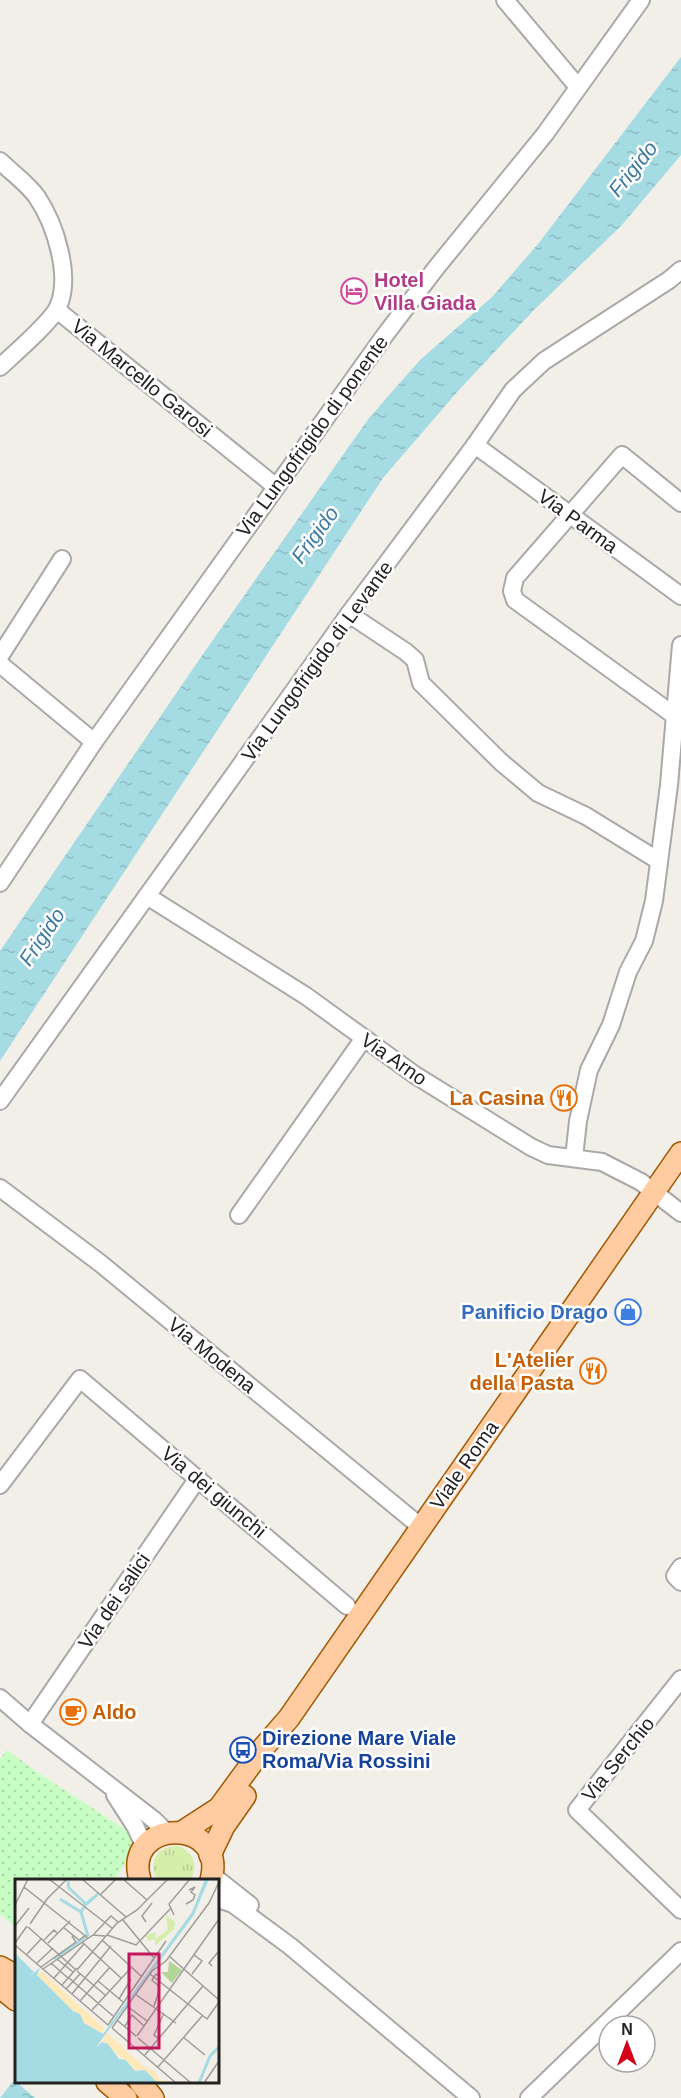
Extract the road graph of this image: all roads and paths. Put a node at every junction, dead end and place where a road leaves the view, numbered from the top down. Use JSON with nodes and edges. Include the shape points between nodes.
{"nodes":[{"id":1,"x":505,"y":0,"type":"edge"},
{"id":2,"x":641,"y":0,"type":"edge"},
{"id":3,"x":578,"y":87,"type":"junction"},
{"id":4,"x":0,"y":161,"type":"edge"},
{"id":5,"x":681,"y":270,"type":"edge"},
{"id":6,"x":57,"y":310,"type":"junction"},
{"id":7,"x":0,"y":367,"type":"edge"},
{"id":8,"x":475,"y":445,"type":"junction"},
{"id":9,"x":275,"y":486,"type":"junction"},
{"id":10,"x":681,"y":503,"type":"edge"},
{"id":11,"x":569,"y":516,"type":"junction"},
{"id":12,"x":62,"y":559,"type":"dead end"},
{"id":13,"x":681,"y":596,"type":"edge"},
{"id":14,"x":349,"y":614,"type":"junction"},
{"id":15,"x":681,"y":645,"type":"edge"},
{"id":16,"x":0,"y":656,"type":"edge"},
{"id":17,"x":0,"y":664,"type":"edge"},
{"id":18,"x":675,"y":716,"type":"junction"},
{"id":19,"x":94,"y":742,"type":"junction"},
{"id":20,"x":659,"y":861,"type":"junction"},
{"id":21,"x":0,"y":883,"type":"edge"},
{"id":22,"x":147,"y":896,"type":"junction"},
{"id":23,"x":364,"y":1038,"type":"junction"},
{"id":24,"x":0,"y":1101,"type":"edge"},
{"id":25,"x":681,"y":1153,"type":"edge"},
{"id":26,"x":574,"y":1158,"type":"junction"},
{"id":27,"x":0,"y":1188,"type":"edge"},
{"id":28,"x":655,"y":1191,"type":"junction"},
{"id":29,"x":681,"y":1213,"type":"edge"},
{"id":30,"x":239,"y":1215,"type":"dead end"},
{"id":31,"x":198,"y":1478,"type":"junction"},
{"id":32,"x":0,"y":1485,"type":"edge"},
{"id":33,"x":421,"y":1527,"type":"junction"},
{"id":34,"x":681,"y":1567,"type":"edge"},
{"id":35,"x":681,"y":1582,"type":"edge"},
{"id":36,"x":347,"y":1606,"type":"dead end"},
{"id":37,"x":681,"y":1679,"type":"edge"},
{"id":38,"x":0,"y":1698,"type":"edge"},
{"id":39,"x":289,"y":1718,"type":"junction"},
{"id":40,"x":30,"y":1724,"type":"junction"},
{"id":41,"x":104,"y":1780,"type":"junction"},
{"id":42,"x":174,"y":1832,"type":"junction"},
{"id":43,"x":145,"y":1847,"type":"junction"},
{"id":44,"x":211,"y":1870,"type":"edge"},
{"id":45,"x":140,"y":1879,"type":"edge"},
{"id":46,"x":219,"y":1899,"type":"edge"},
{"id":47,"x":681,"y":1910,"type":"edge"},
{"id":48,"x":290,"y":1946,"type":"junction"},
{"id":49,"x":681,"y":1951,"type":"edge"},
{"id":50,"x":0,"y":1967,"type":"edge"},
{"id":51,"x":15,"y":1975,"type":"edge"},
{"id":52,"x":0,"y":1987,"type":"edge"},
{"id":53,"x":15,"y":2000,"type":"edge"},
{"id":54,"x":108,"y":2083,"type":"edge"},
{"id":55,"x":141,"y":2083,"type":"edge"},
{"id":56,"x":126,"y":2098,"type":"edge"},
{"id":57,"x":153,"y":2098,"type":"edge"},
{"id":58,"x":471,"y":2098,"type":"edge"},
{"id":59,"x":529,"y":2098,"type":"edge"}],
"edges":[{"from":1,"to":3,"type":"street"},
{"from":2,"to":3,"type":"street","name":"Via Lungofrigido di ponente"},
{"from":3,"to":9,"type":"street","name":"Via Lungofrigido di ponente","via":[[545,134],[397,318]]},
{"from":4,"to":6,"type":"street","name":"Via Marcello Garosi","via":[[37,198],[50,222],[64,279]]},
{"from":5,"to":8,"type":"street","name":"Via Lungofrigido di Levante","via":[[544,361],[513,390]]},
{"from":6,"to":7,"type":"street"},
{"from":6,"to":9,"type":"street","name":"Via Marcello Garosi"},
{"from":8,"to":11,"type":"street","name":"Via Parma"},
{"from":8,"to":14,"type":"street","name":"Via Lungofrigido di Levante"},
{"from":9,"to":19,"type":"street","name":"Via Lungofrigido di ponente"},
{"from":10,"to":11,"type":"street","via":[[622,455]]},
{"from":11,"to":13,"type":"street","name":"Via Parma"},
{"from":11,"to":18,"type":"street","via":[[515,578],[515,600]]},
{"from":12,"to":16,"type":"street"},
{"from":14,"to":20,"type":"street","via":[[415,660],[421,683],[538,793],[586,816]]},
{"from":14,"to":22,"type":"street","name":"Via Lungofrigido di Levante"},
{"from":15,"to":18,"type":"street"},
{"from":17,"to":19,"type":"street"},
{"from":18,"to":20,"type":"street"},
{"from":19,"to":21,"type":"street","name":"Via Lungofrigido di ponente"},
{"from":20,"to":26,"type":"street","via":[[644,941],[589,1070]]},
{"from":22,"to":23,"type":"street","name":"Via Arno","via":[[306,996]]},
{"from":22,"to":24,"type":"street","name":"Via Lungofrigido di Levante"},
{"from":23,"to":26,"type":"street","name":"Via Arno","via":[[531,1147],[548,1155]]},
{"from":23,"to":30,"type":"street"},
{"from":25,"to":28,"type":"main road","name":"Viale Roma"},
{"from":26,"to":28,"type":"street","name":"Via Arno","via":[[602,1162]]},
{"from":27,"to":33,"type":"street","name":"Via Modena","via":[[100,1263]]},
{"from":28,"to":29,"type":"street","name":"Via Arno"},
{"from":28,"to":33,"type":"main road","name":"Viale Roma"},
{"from":31,"to":32,"type":"street","name":"Via dei giunchi","via":[[80,1379]]},
{"from":31,"to":36,"type":"street","name":"Via dei giunchi"},
{"from":31,"to":40,"type":"street","name":"Via dei salici"},
{"from":33,"to":39,"type":"main road","name":"Viale Roma"},
{"from":34,"to":35,"type":"street","via":[[675,1576]]},
{"from":37,"to":47,"type":"street","name":"Via Serchio","via":[[577,1810]]},
{"from":38,"to":40,"type":"street"},
{"from":39,"to":42,"type":"main road","name":"Viale Roma","via":[[219,1808]]},
{"from":39,"to":44,"type":"main road","name":"Viale Roma","via":[[275,1751],[224,1826]]},
{"from":40,"to":41,"type":"street"},
{"from":41,"to":42,"type":"street"},
{"from":41,"to":43,"type":"street"},
{"from":42,"to":43,"type":"main road","name":"Viale Roma","via":[[152,1840]]},
{"from":42,"to":44,"type":"main road","via":[[199,1840]]},
{"from":43,"to":45,"type":"main road","via":[[138,1864]]},
{"from":44,"to":48,"type":"street","via":[[272,1923]]},
{"from":46,"to":48,"type":"street","via":[[232,1904]]},
{"from":48,"to":58,"type":"street"},
{"from":49,"to":59,"type":"street"},
{"from":50,"to":51,"type":"main road"},
{"from":52,"to":53,"type":"main road"},
{"from":54,"to":56,"type":"main road"},
{"from":55,"to":57,"type":"main road"}]}
